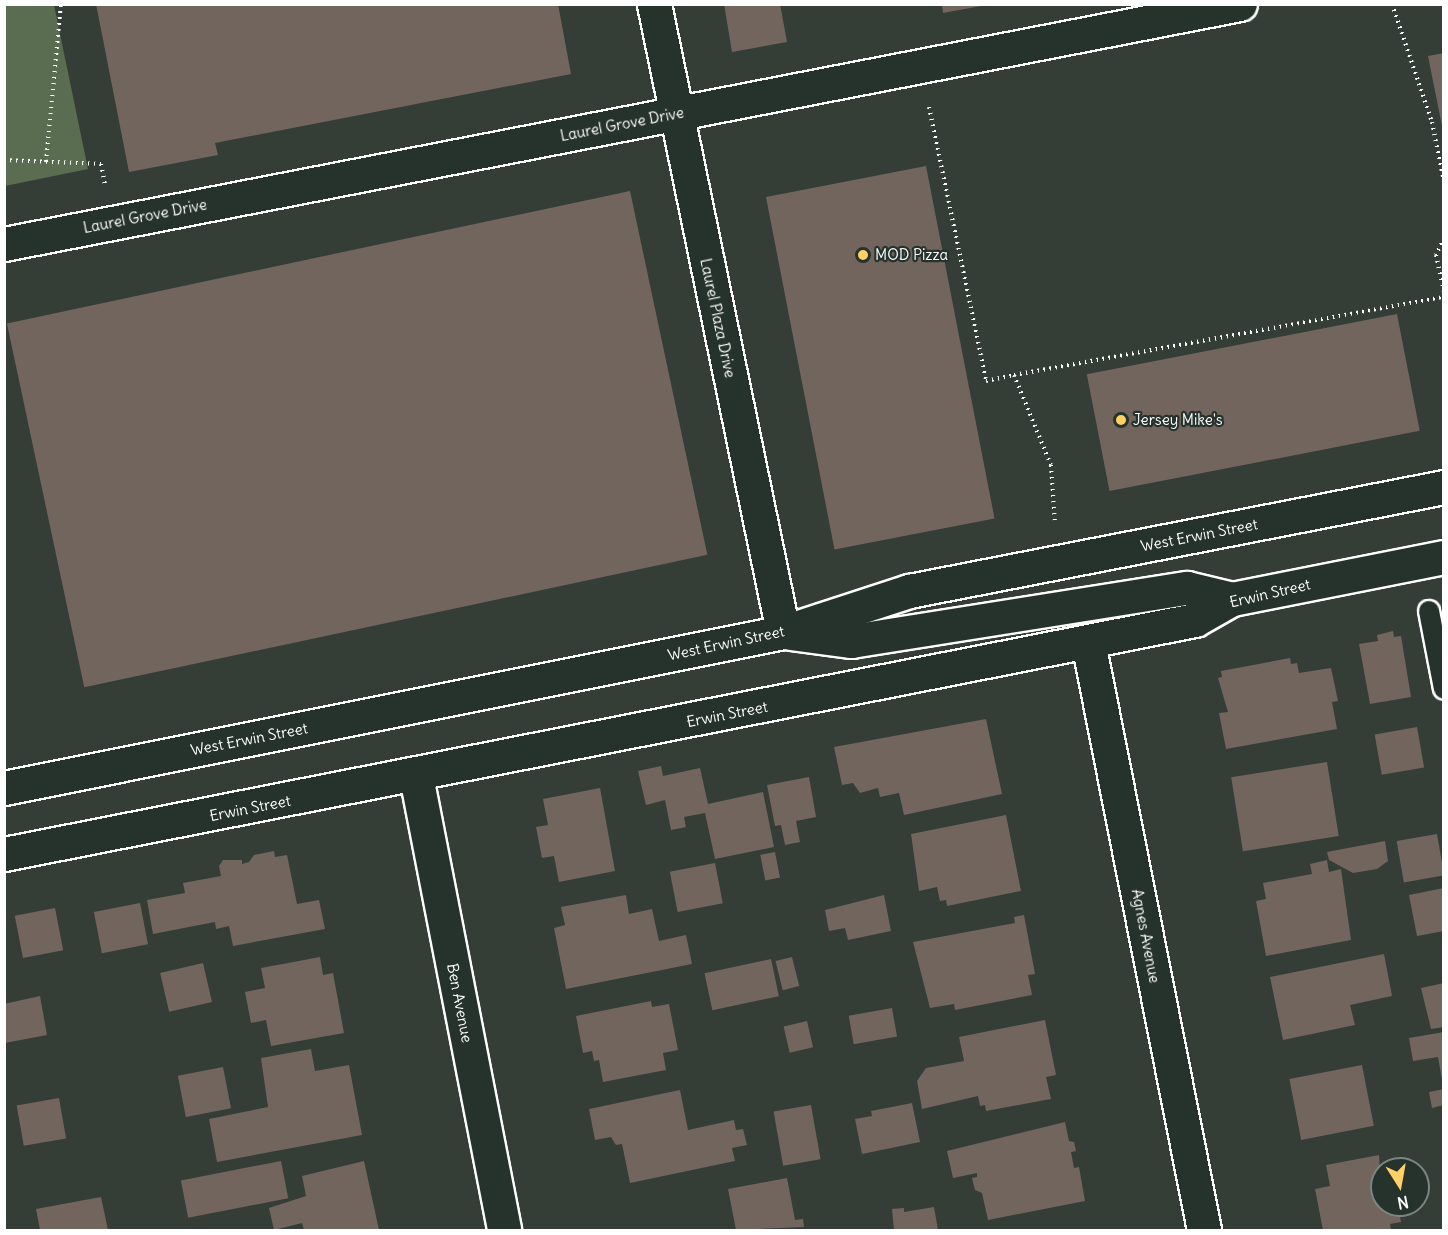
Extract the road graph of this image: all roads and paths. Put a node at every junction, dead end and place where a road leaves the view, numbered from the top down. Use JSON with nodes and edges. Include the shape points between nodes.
{"nodes":[{"id":1,"x":60,"y":4,"type":"edge"},
{"id":2,"x":654,"y":4,"type":"edge"},
{"id":3,"x":1240,"y":4,"type":"edge"},
{"id":4,"x":1392,"y":4,"type":"edge"},
{"id":5,"x":920,"y":65,"type":"junction"},
{"id":6,"x":676,"y":114,"type":"junction"},
{"id":7,"x":4,"y":160,"type":"edge"},
{"id":8,"x":46,"y":162,"type":"junction"},
{"id":9,"x":1443,"y":182,"type":"edge"},
{"id":10,"x":113,"y":222,"type":"junction"},
{"id":11,"x":1443,"y":238,"type":"edge"},
{"id":12,"x":4,"y":244,"type":"edge"},
{"id":13,"x":1443,"y":292,"type":"edge"},
{"id":14,"x":1443,"y":297,"type":"edge"},
{"id":15,"x":1014,"y":375,"type":"junction"},
{"id":16,"x":1443,"y":487,"type":"edge"},
{"id":17,"x":1443,"y":557,"type":"edge"},
{"id":18,"x":1064,"y":561,"type":"junction"},
{"id":19,"x":1232,"y":599,"type":"junction"},
{"id":20,"x":1429,"y":611,"type":"dead end"},
{"id":21,"x":783,"y":632,"type":"junction"},
{"id":22,"x":1088,"y":642,"type":"junction"},
{"id":23,"x":1443,"y":689,"type":"edge"},
{"id":24,"x":416,"y":776,"type":"junction"},
{"id":25,"x":4,"y":788,"type":"edge"},
{"id":26,"x":4,"y":854,"type":"edge"},
{"id":27,"x":504,"y":1230,"type":"edge"},
{"id":28,"x":1204,"y":1230,"type":"edge"}],
"edges":[{"from":1,"to":8,"type":"path"},
{"from":2,"to":6,"type":"street","name":"Laurel Plaza Drive"},
{"from":3,"to":5,"type":"street","name":"Laurel Grove Drive"},
{"from":4,"to":9,"type":"path","via":[[1432,122]]},
{"from":5,"to":6,"type":"street","name":"Laurel Grove Drive"},
{"from":5,"to":15,"type":"path","via":[[986,381]]},
{"from":6,"to":10,"type":"street","name":"Laurel Grove Drive"},
{"from":6,"to":21,"type":"street","name":"Laurel Plaza Drive"},
{"from":7,"to":8,"type":"path"},
{"from":8,"to":10,"type":"path","via":[[101,164]]},
{"from":10,"to":12,"type":"street","name":"Laurel Grove Drive"},
{"from":11,"to":13,"type":"path","via":[[1436,255]]},
{"from":14,"to":15,"type":"path"},
{"from":15,"to":18,"type":"path","via":[[1051,465],[1054,514]]},
{"from":16,"to":18,"type":"street","name":"West Erwin Street"},
{"from":17,"to":19,"type":"street","name":"Erwin Street"},
{"from":18,"to":21,"type":"street","name":"West Erwin Street","via":[[909,591]]},
{"from":19,"to":21,"type":"street","via":[[1187,588],[851,641]]},
{"from":19,"to":22,"type":"street","name":"Erwin Street","via":[[1195,620]]},
{"from":20,"to":23,"type":"lane"},
{"from":21,"to":25,"type":"street","name":"West Erwin Street"},
{"from":22,"to":24,"type":"street","name":"Erwin Street"},
{"from":22,"to":28,"type":"street","name":"Agnes Avenue"},
{"from":24,"to":26,"type":"street","name":"Erwin Street"},
{"from":24,"to":27,"type":"street","name":"Ben Avenue"}]}
